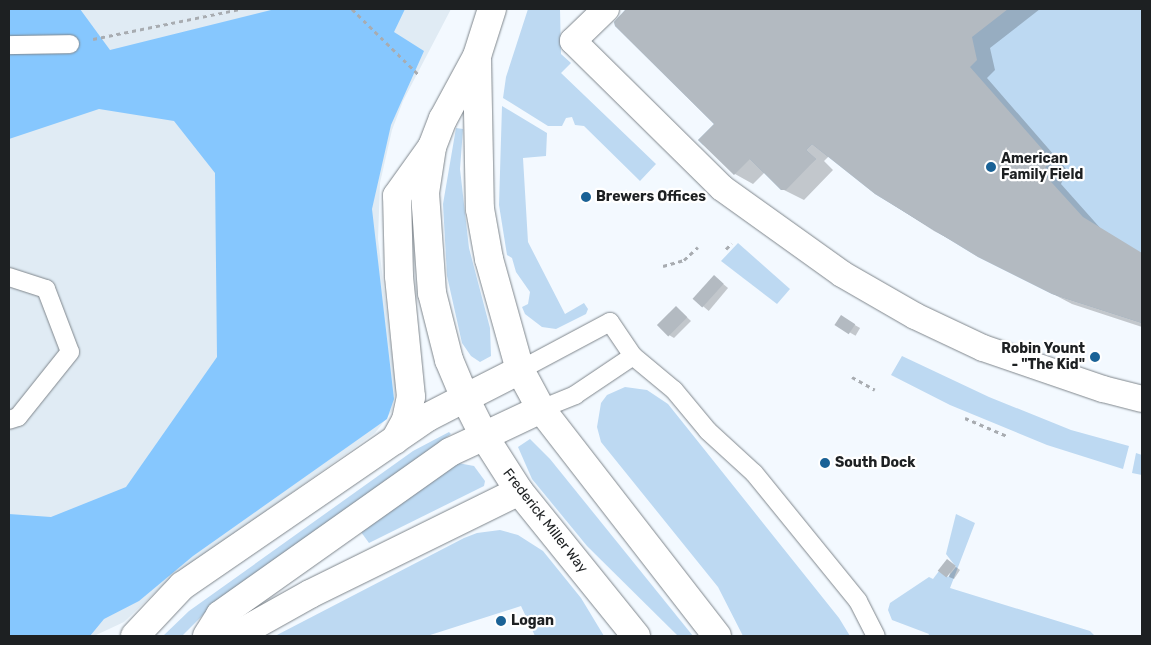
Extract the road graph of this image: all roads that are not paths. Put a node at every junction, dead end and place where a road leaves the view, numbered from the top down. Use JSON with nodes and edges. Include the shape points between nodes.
{"nodes":[{"id":1,"x":492,"y":9,"type":"edge"},
{"id":2,"x":606,"y":9,"type":"edge"},
{"id":3,"x":9,"y":44,"type":"edge"},
{"id":4,"x":70,"y":44,"type":"road end"},
{"id":5,"x":477,"y":56,"type":"junction"},
{"id":6,"x":432,"y":147,"type":"junction"},
{"id":7,"x":9,"y":277,"type":"edge"},
{"id":8,"x":633,"y":356,"type":"junction"},
{"id":9,"x":520,"y":370,"type":"junction"},
{"id":10,"x":465,"y":398,"type":"junction"},
{"id":11,"x":1142,"y":399,"type":"edge"},
{"id":12,"x":541,"y":409,"type":"junction"},
{"id":13,"x":9,"y":420,"type":"edge"},
{"id":14,"x":484,"y":436,"type":"junction"},
{"id":15,"x":395,"y":440,"type":"junction"},
{"id":16,"x":519,"y":491,"type":"junction"},
{"id":17,"x":135,"y":636,"type":"edge"},
{"id":18,"x":207,"y":636,"type":"edge"},
{"id":19,"x":235,"y":636,"type":"edge"},
{"id":20,"x":636,"y":636,"type":"edge"},
{"id":21,"x":717,"y":636,"type":"edge"},
{"id":22,"x":876,"y":636,"type":"edge"}],
"edges":[{"from":1,"to":5,"type":"main road","name":"Frederick Miller Way"},
{"from":2,"to":11,"type":"street","via":[[574,41],[722,188],[842,274],[915,316],[1002,354]]},
{"from":3,"to":4,"type":"lane"},
{"from":5,"to":6,"type":"main road","name":"Frederick Miller Way","via":[[443,119]]},
{"from":5,"to":9,"type":"main road","name":"Frederick Miller Way","via":[[480,209],[489,259]]},
{"from":6,"to":10,"type":"main road","name":"Frederick Miller Way","via":[[425,192],[427,260],[440,327]]},
{"from":6,"to":15,"type":"main road","via":[[398,196],[399,276],[411,397],[406,420]]},
{"from":7,"to":13,"type":"lane","via":[[46,289],[70,352],[18,417]]},
{"from":8,"to":9,"type":"lane","via":[[610,322]]},
{"from":8,"to":12,"type":"lane","via":[[575,395]]},
{"from":8,"to":22,"type":"lane","via":[[674,390],[708,431],[754,472],[858,601]]},
{"from":9,"to":10,"type":"main road"},
{"from":9,"to":12,"type":"main road","name":"Frederick Miller Way"},
{"from":10,"to":14,"type":"main road","name":"Frederick Miller Way"},
{"from":10,"to":15,"type":"main road"},
{"from":12,"to":14,"type":"main road"},
{"from":12,"to":21,"type":"main road","name":"Frederick Miller Way"},
{"from":14,"to":16,"type":"main road","name":"Frederick Miller Way"},
{"from":14,"to":18,"type":"main road","via":[[450,452],[220,615]]},
{"from":15,"to":17,"type":"main road","via":[[182,586]]},
{"from":16,"to":19,"type":"main road","via":[[310,594]]},
{"from":16,"to":20,"type":"main road","name":"Frederick Miller Way"}]}
